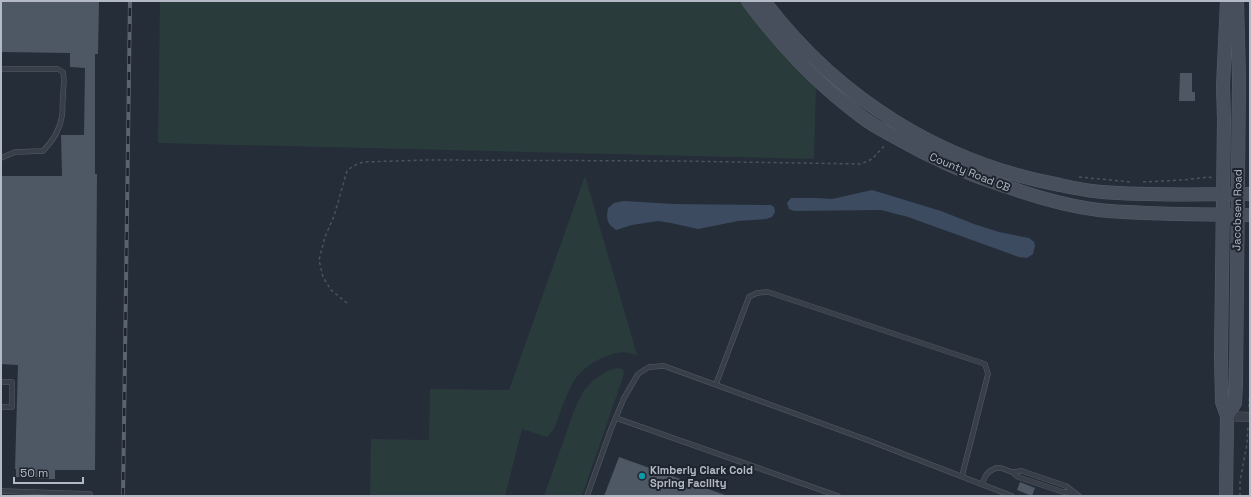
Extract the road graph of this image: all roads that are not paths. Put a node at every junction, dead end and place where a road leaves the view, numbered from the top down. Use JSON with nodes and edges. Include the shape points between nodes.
{"nodes":[{"id":1,"x":748,"y":1,"type":"edge"},
{"id":2,"x":764,"y":1,"type":"edge"},
{"id":3,"x":1227,"y":1,"type":"edge"},
{"id":4,"x":1237,"y":1,"type":"edge"},
{"id":5,"x":1,"y":69,"type":"edge"},
{"id":6,"x":1,"y":158,"type":"edge"},
{"id":7,"x":1223,"y":194,"type":"junction"},
{"id":8,"x":1244,"y":194,"type":"edge"},
{"id":9,"x":1223,"y":214,"type":"junction"},
{"id":10,"x":1243,"y":214,"type":"edge"},
{"id":11,"x":1,"y":382,"type":"edge"},
{"id":12,"x":716,"y":384,"type":"junction"},
{"id":13,"x":1,"y":407,"type":"edge"},
{"id":14,"x":1226,"y":416,"type":"junction"},
{"id":15,"x":1249,"y":417,"type":"edge"},
{"id":16,"x":616,"y":418,"type":"junction"},
{"id":17,"x":962,"y":476,"type":"junction"},
{"id":18,"x":982,"y":484,"type":"junction"},
{"id":19,"x":1,"y":491,"type":"edge"},
{"id":20,"x":90,"y":494,"type":"dead end"},
{"id":21,"x":587,"y":496,"type":"edge"},
{"id":22,"x":838,"y":496,"type":"edge"},
{"id":23,"x":1012,"y":496,"type":"edge"},
{"id":24,"x":1079,"y":496,"type":"edge"},
{"id":25,"x":1226,"y":496,"type":"edge"}],
"edges":[{"from":1,"to":9,"type":"main road","name":"County Road CB","via":[[808,71],[862,117],[923,153],[984,179],[1037,197],[1098,210]]},
{"from":2,"to":7,"type":"main road","name":"County Road CB","via":[[794,38],[840,82],[894,121],[947,150],[985,166],[1038,181],[1093,191],[1132,194]]},
{"from":3,"to":7,"type":"main road","name":"Jacobsen Road","via":[[1223,86]]},
{"from":4,"to":8,"type":"main road","name":"Jacobsen Road"},
{"from":5,"to":6,"type":"lane","via":[[58,69],[63,72],[65,80],[60,124],[50,144],[43,151],[15,152]]},
{"from":7,"to":8,"type":"main road","name":"County Road CB"},
{"from":7,"to":9,"type":"main road","name":"Jacobsen Road"},
{"from":8,"to":10,"type":"main road","name":"Jacobsen Road"},
{"from":9,"to":10,"type":"main road","name":"County Road CB"},
{"from":9,"to":14,"type":"main road","name":"Jacobsen Road","via":[[1222,402]]},
{"from":10,"to":14,"type":"main road","name":"Jacobsen Road","via":[[1235,403]]},
{"from":11,"to":13,"type":"lane","via":[[12,382],[12,407]]},
{"from":12,"to":16,"type":"lane","via":[[664,366],[649,367],[638,374]]},
{"from":12,"to":17,"type":"lane"},
{"from":12,"to":17,"type":"lane","via":[[749,297],[768,292],[985,364],[988,374]]},
{"from":14,"to":15,"type":"street"},
{"from":14,"to":25,"type":"main road","name":"Jacobsen Road"},
{"from":16,"to":21,"type":"lane"},
{"from":16,"to":22,"type":"lane"},
{"from":17,"to":18,"type":"lane"},
{"from":18,"to":23,"type":"lane"},
{"from":18,"to":24,"type":"lane","via":[[986,475],[996,468],[1001,468],[1026,480]]},
{"from":19,"to":20,"type":"lane"}]}
